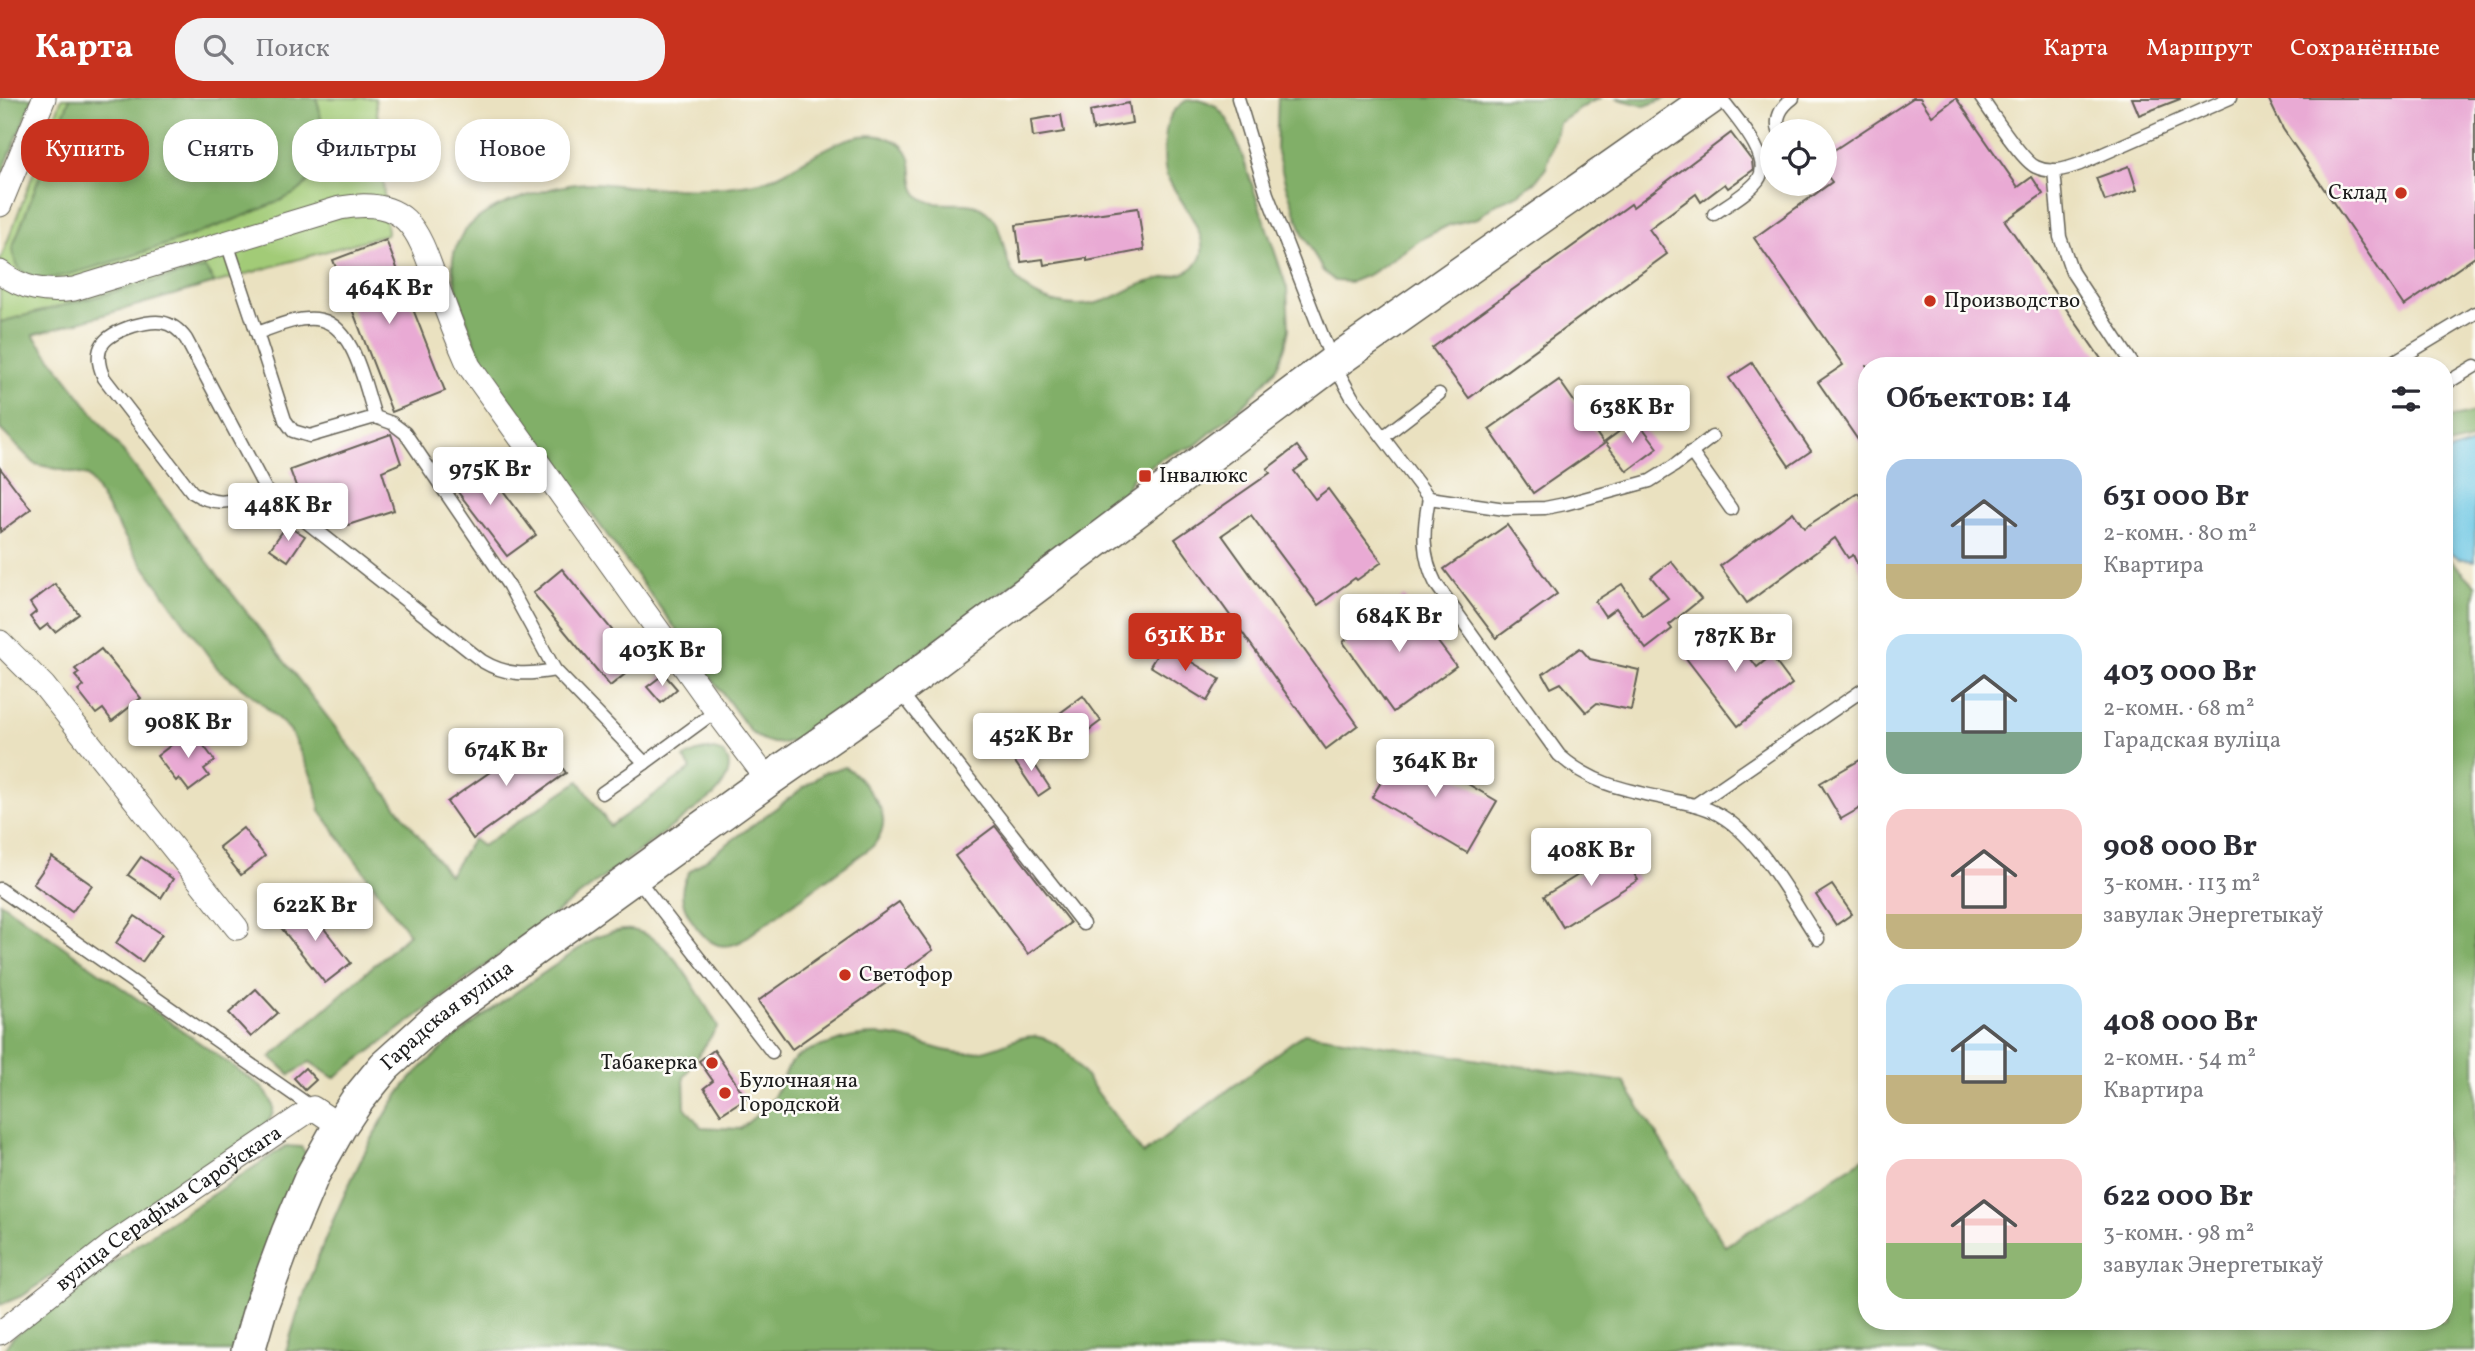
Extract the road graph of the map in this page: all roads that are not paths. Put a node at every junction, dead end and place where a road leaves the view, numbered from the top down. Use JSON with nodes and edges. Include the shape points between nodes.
{"nodes":[{"id":1,"x":44,"y":98,"type":"edge"},
{"id":2,"x":1238,"y":98,"type":"edge"},
{"id":3,"x":1710,"y":98,"type":"edge"},
{"id":4,"x":1721,"y":98,"type":"edge"},
{"id":5,"x":1793,"y":98,"type":"edge"},
{"id":6,"x":1981,"y":98,"type":"edge"},
{"id":7,"x":2230,"y":98,"type":"edge"},
{"id":8,"x":1777,"y":119,"type":"edge"},
{"id":9,"x":2054,"y":170,"type":"junction"},
{"id":10,"x":0,"y":205,"type":"edge"},
{"id":11,"x":1714,"y":214,"type":"dead end"},
{"id":12,"x":227,"y":243,"type":"junction"},
{"id":13,"x":0,"y":272,"type":"edge"},
{"id":14,"x":2475,"y":313,"type":"edge"},
{"id":15,"x":257,"y":333,"type":"junction"},
{"id":16,"x":2128,"y":357,"type":"edge"},
{"id":17,"x":2402,"y":357,"type":"edge"},
{"id":18,"x":1333,"y":363,"type":"junction"},
{"id":19,"x":2475,"y":366,"type":"edge"},
{"id":20,"x":2453,"y":379,"type":"edge"},
{"id":21,"x":1439,"y":394,"type":"dead end"},
{"id":22,"x":375,"y":417,"type":"junction"},
{"id":23,"x":1383,"y":437,"type":"junction"},
{"id":24,"x":1712,"y":437,"type":"dead end"},
{"id":25,"x":1691,"y":452,"type":"junction"},
{"id":26,"x":266,"y":490,"type":"junction"},
{"id":27,"x":1429,"y":498,"type":"junction"},
{"id":28,"x":1731,"y":509,"type":"dead end"},
{"id":29,"x":0,"y":642,"type":"edge"},
{"id":30,"x":555,"y":670,"type":"junction"},
{"id":31,"x":899,"y":689,"type":"junction"},
{"id":32,"x":1858,"y":693,"type":"edge"},
{"id":33,"x":716,"y":711,"type":"junction"},
{"id":34,"x":645,"y":763,"type":"junction"},
{"id":35,"x":768,"y":780,"type":"junction"},
{"id":36,"x":602,"y":793,"type":"dead end"},
{"id":37,"x":1695,"y":805,"type":"junction"},
{"id":38,"x":636,"y":877,"type":"junction"},
{"id":39,"x":0,"y":889,"type":"edge"},
{"id":40,"x":1083,"y":924,"type":"dead end"},
{"id":41,"x":237,"y":928,"type":"dead end"},
{"id":42,"x":1818,"y":939,"type":"dead end"},
{"id":43,"x":772,"y":1052,"type":"dead end"},
{"id":44,"x":313,"y":1108,"type":"junction"},
{"id":45,"x":340,"y":1126,"type":"junction"},
{"id":46,"x":0,"y":1333,"type":"edge"},
{"id":47,"x":248,"y":1351,"type":"edge"}],
"edges":[{"from":1,"to":10,"type":"street"},
{"from":2,"to":18,"type":"lane","via":[[1267,194]]},
{"from":3,"to":18,"type":"main road","name":"Гарадская вуліца"},
{"from":4,"to":11,"type":"lane","via":[[1759,154],[1762,169],[1757,181]]},
{"from":5,"to":8,"type":"lane"},
{"from":6,"to":9,"type":"lane","via":[[2029,162]]},
{"from":7,"to":9,"type":"lane","via":[[2080,164]]},
{"from":9,"to":16,"type":"lane","via":[[2060,237],[2068,263]]},
{"from":12,"to":13,"type":"street","via":[[57,292],[22,286]]},
{"from":12,"to":15,"type":"lane"},
{"from":12,"to":33,"type":"street","via":[[357,205],[390,209],[405,219],[425,249],[469,366]]},
{"from":14,"to":17,"type":"lane"},
{"from":15,"to":22,"type":"lane","via":[[307,319],[335,326],[350,345]]},
{"from":15,"to":22,"type":"lane","via":[[293,432],[310,436]]},
{"from":18,"to":23,"type":"lane"},
{"from":18,"to":31,"type":"main road","name":"Гарадская вуліца"},
{"from":19,"to":20,"type":"lane"},
{"from":21,"to":23,"type":"lane"},
{"from":22,"to":30,"type":"lane","via":[[399,428],[410,440],[509,586]]},
{"from":23,"to":27,"type":"lane"},
{"from":24,"to":25,"type":"lane"},
{"from":25,"to":27,"type":"lane","via":[[1650,481],[1545,508],[1505,509]]},
{"from":25,"to":28,"type":"lane"},
{"from":26,"to":26,"type":"lane","via":[[181,332],[167,323],[151,321],[108,335],[99,357],[104,378],[192,492],[223,502]]},
{"from":26,"to":30,"type":"lane","via":[[482,661],[507,673]]},
{"from":27,"to":37,"type":"lane","via":[[1423,540],[1436,584],[1559,755],[1591,778]]},
{"from":29,"to":41,"type":"street","via":[[44,686]]},
{"from":30,"to":34,"type":"lane"},
{"from":31,"to":35,"type":"main road","name":"Гарадская вуліца"},
{"from":31,"to":40,"type":"lane"},
{"from":32,"to":37,"type":"lane"},
{"from":33,"to":34,"type":"lane"},
{"from":33,"to":35,"type":"street"},
{"from":34,"to":36,"type":"lane"},
{"from":35,"to":38,"type":"main road","name":"Гарадская вуліца"},
{"from":37,"to":42,"type":"lane","via":[[1713,811],[1745,834]]},
{"from":38,"to":43,"type":"lane"},
{"from":38,"to":45,"type":"main road","name":"Гарадская вуліца","via":[[436,1020],[384,1066]]},
{"from":39,"to":44,"type":"lane"},
{"from":44,"to":45,"type":"street"},
{"from":44,"to":46,"type":"street","name":"вуліца Серафіма Сароўскага","via":[[115,1242]]},
{"from":45,"to":47,"type":"main road","name":"Гарадская вуліца","via":[[288,1233]]}]}
